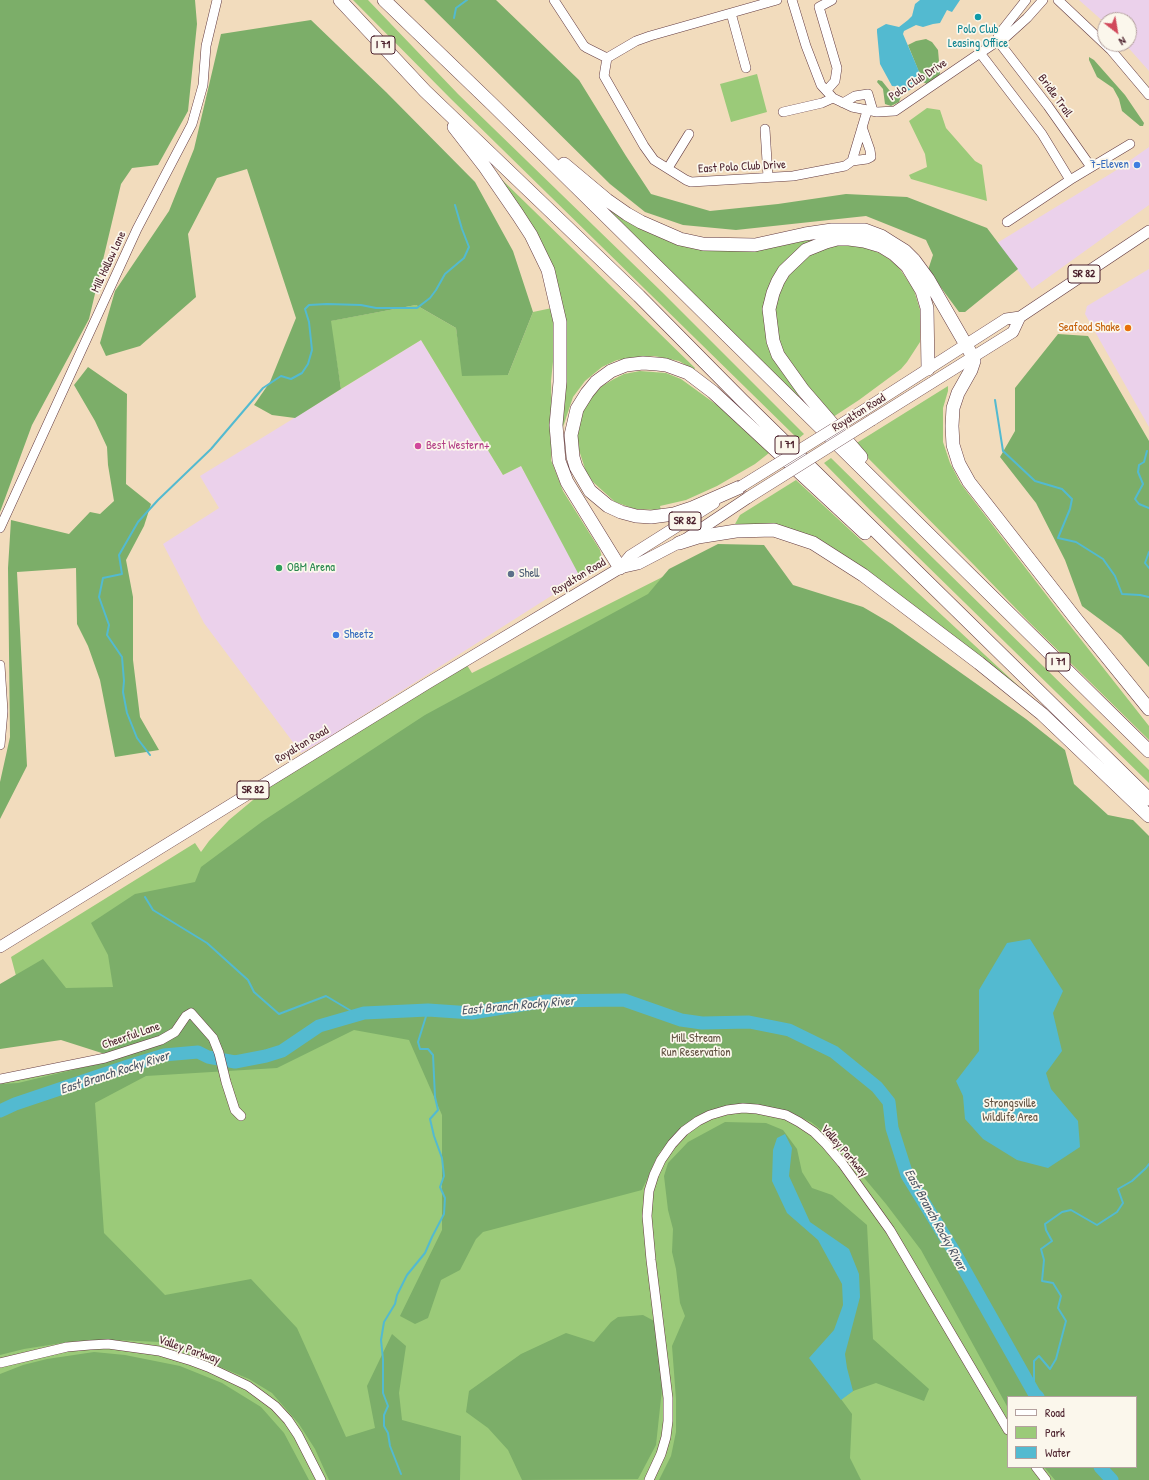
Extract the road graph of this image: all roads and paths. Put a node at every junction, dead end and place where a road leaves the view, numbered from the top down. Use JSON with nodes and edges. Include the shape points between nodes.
{"nodes":[{"id":1,"x":217,"y":0,"type":"edge"},
{"id":2,"x":340,"y":0,"type":"edge"},
{"id":3,"x":384,"y":0,"type":"edge"},
{"id":4,"x":554,"y":0,"type":"edge"},
{"id":5,"x":778,"y":0,"type":"edge"},
{"id":6,"x":792,"y":0,"type":"edge"},
{"id":7,"x":832,"y":0,"type":"edge"},
{"id":8,"x":1026,"y":0,"type":"edge"},
{"id":9,"x":1043,"y":0,"type":"edge"},
{"id":10,"x":1058,"y":0,"type":"edge"},
{"id":11,"x":731,"y":13,"type":"junction"},
{"id":12,"x":998,"y":41,"type":"junction"},
{"id":13,"x":980,"y":53,"type":"junction"},
{"id":14,"x":607,"y":58,"type":"junction"},
{"id":15,"x":746,"y":68,"type":"dead end"},
{"id":16,"x":426,"y":90,"type":"junction"},
{"id":17,"x":827,"y":90,"type":"junction"},
{"id":18,"x":1149,"y":95,"type":"edge"},
{"id":19,"x":833,"y":98,"type":"junction"},
{"id":20,"x":843,"y":103,"type":"junction"},
{"id":21,"x":494,"y":105,"type":"junction"},
{"id":22,"x":870,"y":111,"type":"junction"},
{"id":23,"x":783,"y":112,"type":"dead end"},
{"id":24,"x":862,"y":127,"type":"junction"},
{"id":25,"x":765,"y":129,"type":"dead end"},
{"id":26,"x":689,"y":134,"type":"dead end"},
{"id":27,"x":1130,"y":144,"type":"dead end"},
{"id":28,"x":852,"y":161,"type":"junction"},
{"id":29,"x":1091,"y":167,"type":"junction"},
{"id":30,"x":668,"y":168,"type":"junction"},
{"id":31,"x":768,"y":177,"type":"junction"},
{"id":32,"x":1070,"y":180,"type":"junction"},
{"id":33,"x":1007,"y":222,"type":"dead end"},
{"id":34,"x":1149,"y":231,"type":"edge"},
{"id":35,"x":1020,"y":317,"type":"junction"},
{"id":36,"x":966,"y":344,"type":"junction"},
{"id":37,"x":973,"y":357,"type":"junction"},
{"id":38,"x":928,"y":368,"type":"junction"},
{"id":39,"x":740,"y":487,"type":"junction"},
{"id":40,"x":0,"y":528,"type":"edge"},
{"id":41,"x":922,"y":529,"type":"junction"},
{"id":42,"x":679,"y":543,"type":"junction"},
{"id":43,"x":888,"y":544,"type":"junction"},
{"id":44,"x":620,"y":568,"type":"junction"},
{"id":45,"x":0,"y":665,"type":"edge"},
{"id":46,"x":1149,"y":709,"type":"edge"},
{"id":47,"x":0,"y":745,"type":"edge"},
{"id":48,"x":1149,"y":751,"type":"edge"},
{"id":49,"x":1149,"y":799,"type":"edge"},
{"id":50,"x":1149,"y":816,"type":"edge"},
{"id":51,"x":0,"y":947,"type":"edge"},
{"id":52,"x":0,"y":1079,"type":"edge"},
{"id":53,"x":241,"y":1116,"type":"dead end"},
{"id":54,"x":0,"y":1363,"type":"edge"},
{"id":55,"x":1007,"y":1428,"type":"edge"},
{"id":56,"x":1037,"y":1468,"type":"edge"},
{"id":57,"x":321,"y":1480,"type":"edge"},
{"id":58,"x":649,"y":1480,"type":"edge"},
{"id":59,"x":1046,"y":1480,"type":"edge"}],
"edges":[{"from":1,"to":40,"type":"street","name":"Mill Hollow Lane","via":[[206,46],[202,87],[192,124],[137,229]]},
{"from":2,"to":16,"type":"highway","number":"I 71"},
{"from":3,"to":21,"type":"highway","number":"I 71"},
{"from":4,"to":14,"type":"street","via":[[584,46]]},
{"from":5,"to":11,"type":"street"},
{"from":6,"to":17,"type":"street","name":"Polo Club Drive","via":[[814,70],[821,85]]},
{"from":7,"to":17,"type":"street","via":[[819,7],[837,68],[834,81]]},
{"from":8,"to":12,"type":"street","name":"Polo Club Drive","via":[[1000,33]]},
{"from":9,"to":12,"type":"street","name":"Polo Club Drive","via":[[1027,18]]},
{"from":10,"to":18,"type":"street","via":[[1110,50]]},
{"from":11,"to":14,"type":"street","via":[[636,41]]},
{"from":11,"to":15,"type":"street"},
{"from":12,"to":13,"type":"street","name":"Polo Club Drive"},
{"from":12,"to":29,"type":"street","name":"Bridle Trail"},
{"from":13,"to":22,"type":"street","name":"Polo Club Drive","via":[[895,111]]},
{"from":13,"to":32,"type":"street","via":[[1042,134]]},
{"from":14,"to":30,"type":"street","name":"East Polo Club Drive","via":[[605,78],[644,146],[654,160]]},
{"from":16,"to":43,"type":"highway","number":"I 71","via":[[639,296]]},
{"from":16,"to":44,"type":"highway","via":[[518,215],[548,270],[560,322],[560,374],[556,425],[559,461],[567,482]]},
{"from":17,"to":19,"type":"street","name":"Polo Club Drive"},
{"from":19,"to":20,"type":"street","name":"Polo Club Drive"},
{"from":19,"to":23,"type":"street","via":[[822,104]]},
{"from":20,"to":22,"type":"street","name":"Polo Club Drive","via":[[852,108]]},
{"from":20,"to":22,"type":"street","via":[[855,96],[868,94]]},
{"from":21,"to":36,"type":"highway","via":[[607,200],[641,222],[680,238],[703,244],[755,245],[832,230],[865,230],[881,236],[914,260]]},
{"from":21,"to":41,"type":"highway","number":"I 71"},
{"from":22,"to":24,"type":"street"},
{"from":24,"to":28,"type":"street"},
{"from":24,"to":28,"type":"street","name":"East Polo Club Drive","via":[[871,157]]},
{"from":25,"to":31,"type":"street"},
{"from":26,"to":30,"type":"street"},
{"from":27,"to":29,"type":"street"},
{"from":28,"to":31,"type":"street","name":"East Polo Club Drive","via":[[842,167],[793,176]]},
{"from":29,"to":32,"type":"street"},
{"from":30,"to":31,"type":"street","name":"East Polo Club Drive","via":[[691,182]]},
{"from":32,"to":33,"type":"street"},
{"from":34,"to":35,"type":"main road","name":"Royalton Road","number":"SR 82"},
{"from":35,"to":36,"type":"main road","name":"Royalton Road","number":"SR 82","via":[[1006,319]]},
{"from":35,"to":37,"type":"main road","name":"Royalton Road","number":"SR 82","via":[[1013,332]]},
{"from":36,"to":37,"type":"highway"},
{"from":36,"to":38,"type":"main road","name":"Royalton Road","number":"SR 82"},
{"from":37,"to":42,"type":"main road","name":"Royalton Road","number":"SR 82","bridge":true},
{"from":37,"to":46,"type":"highway","via":[[971,370],[953,408],[953,446],[959,464],[969,482]]},
{"from":38,"to":39,"type":"main road","name":"Royalton Road","number":"SR 82","bridge":true},
{"from":38,"to":41,"type":"highway","via":[[927,308],[922,291],[907,266],[894,254],[881,246],[864,241],[837,239],[806,250],[784,271],[773,293],[769,309],[773,341],[778,355],[803,390]]},
{"from":39,"to":43,"type":"highway","via":[[674,514],[636,516],[608,506],[590,491],[576,467],[571,435],[577,409],[596,382],[611,371],[626,365],[666,365],[688,373],[713,392],[864,532]]},
{"from":39,"to":44,"type":"main road","name":"Royalton Road","number":"SR 82","via":[[630,556]]},
{"from":41,"to":48,"type":"highway","number":"I 71"},
{"from":42,"to":44,"type":"main road","name":"Royalton Road","number":"SR 82","via":[[638,564]]},
{"from":42,"to":50,"type":"highway","via":[[736,531],[774,530],[813,543],[863,575],[979,662],[1042,714]]},
{"from":43,"to":49,"type":"highway","number":"I 71"},
{"from":44,"to":51,"type":"main road","name":"Royalton Road","number":"SR 82","via":[[386,708]]},
{"from":45,"to":47,"type":"street","via":[[3,712]]},
{"from":52,"to":53,"type":"street","name":"Cheerful Lane","via":[[105,1058],[161,1040],[175,1032],[191,1013],[213,1038],[234,1110]]},
{"from":54,"to":57,"type":"street","name":"Valley Parkway","via":[[67,1347],[108,1344],[159,1351],[197,1363],[248,1386],[275,1406],[298,1435]]},
{"from":55,"to":58,"type":"street","name":"Valley Parkway","via":[[890,1230],[826,1144],[809,1129],[786,1115],[757,1109],[727,1110],[710,1115],[684,1131],[661,1160],[650,1191],[647,1216],[666,1376],[668,1421],[661,1454]]},
{"from":56,"to":59,"type":"street"}]}
